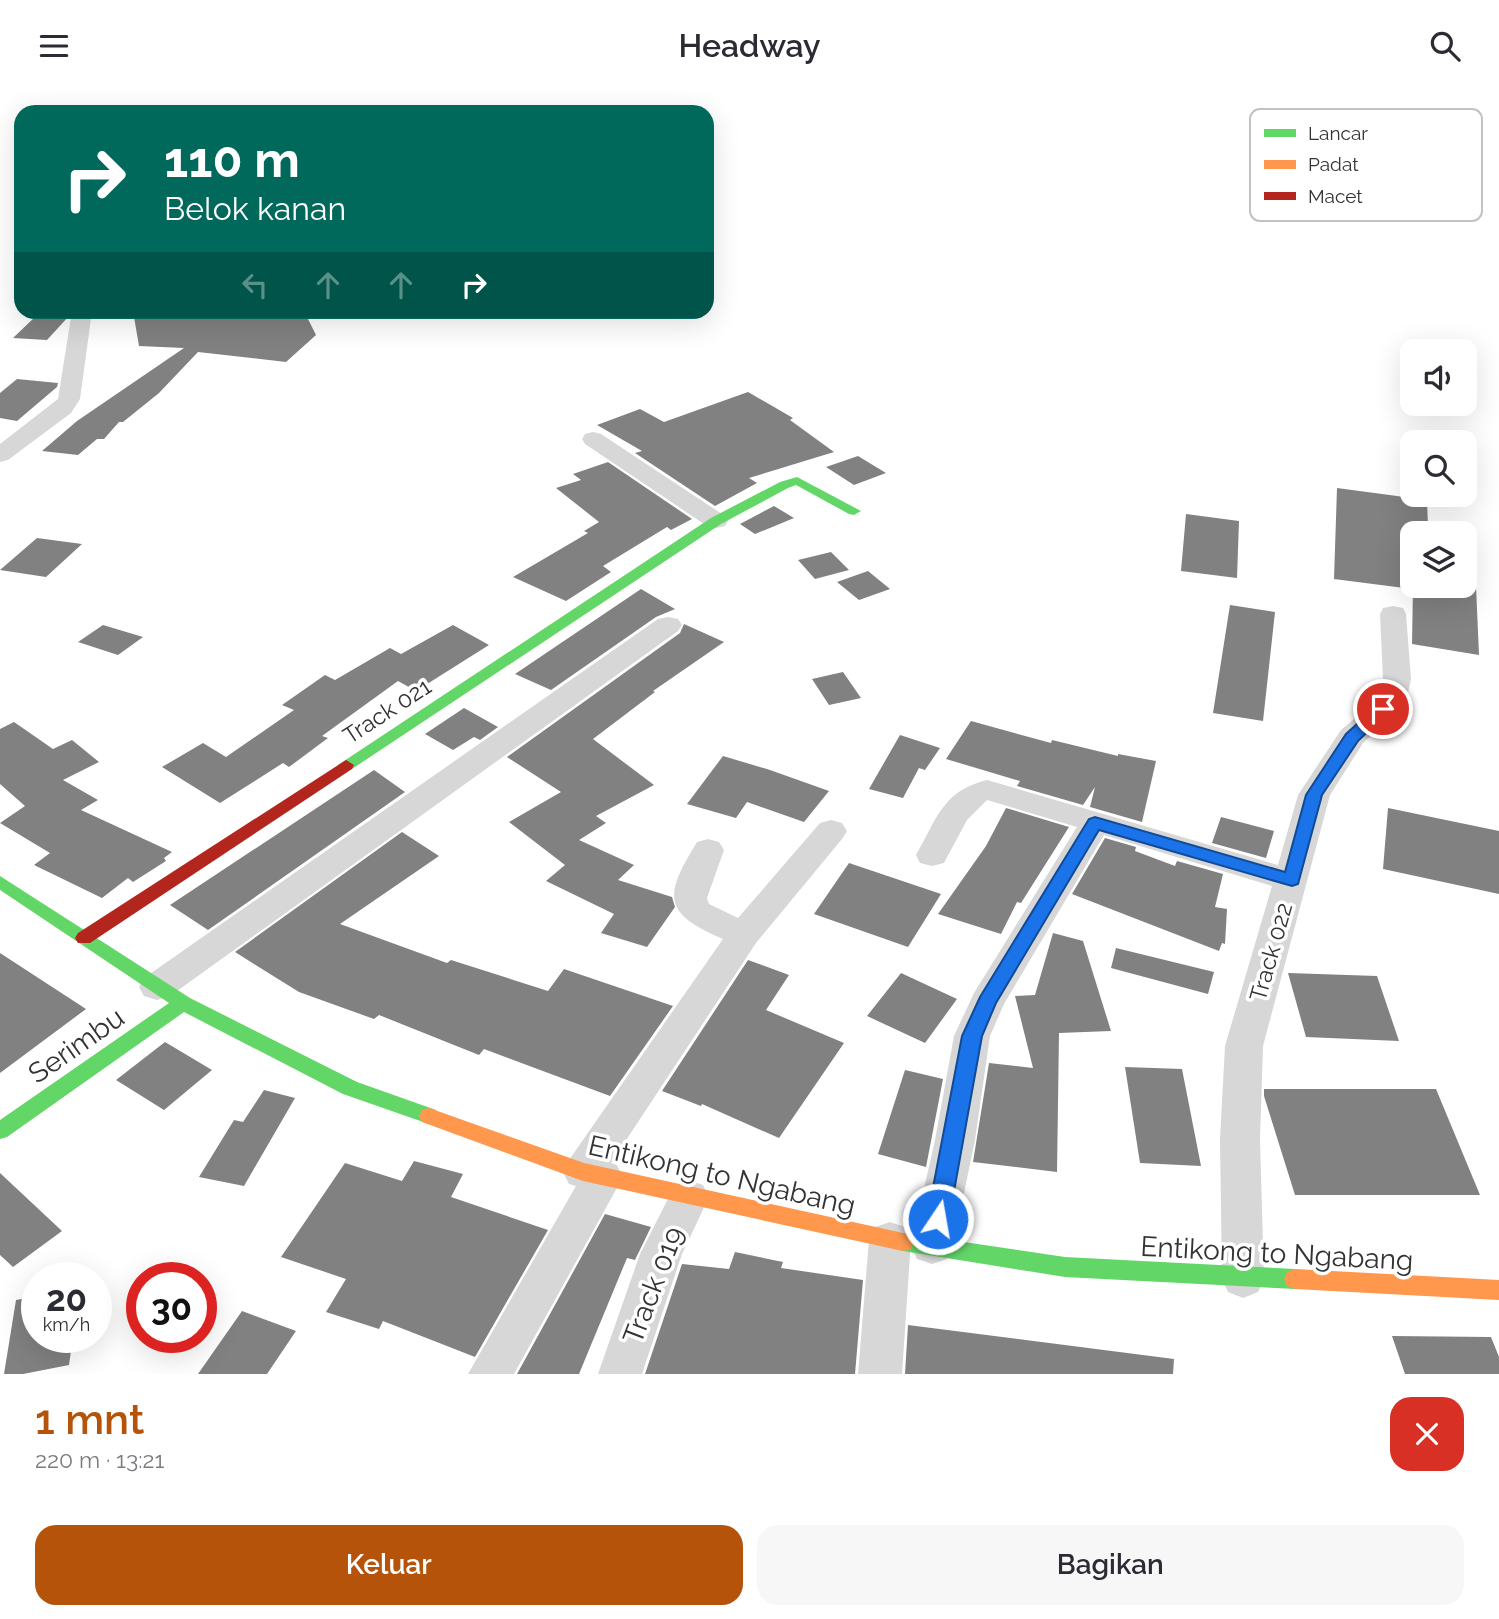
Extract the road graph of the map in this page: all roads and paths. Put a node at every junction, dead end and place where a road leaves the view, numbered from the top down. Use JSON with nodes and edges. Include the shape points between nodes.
{"nodes":[{"id":1,"x":81,"y":319,"type":"edge"},
{"id":2,"x":593,"y":439,"type":"dead end"},
{"id":3,"x":0,"y":455,"type":"edge"},
{"id":4,"x":854,"y":511,"type":"dead end"},
{"id":5,"x":716,"y":521,"type":"junction"},
{"id":6,"x":1392,"y":614,"type":"dead end"},
{"id":7,"x":668,"y":625,"type":"dead end"},
{"id":8,"x":1095,"y":823,"type":"junction"},
{"id":9,"x":831,"y":831,"type":"dead end"},
{"id":10,"x":708,"y":850,"type":"dead end"},
{"id":11,"x":932,"y":855,"type":"dead end"},
{"id":12,"x":1292,"y":880,"type":"junction"},
{"id":13,"x":0,"y":883,"type":"edge"},
{"id":14,"x":744,"y":935,"type":"junction"},
{"id":15,"x":84,"y":938,"type":"junction"},
{"id":16,"x":170,"y":995,"type":"junction"},
{"id":17,"x":0,"y":1131,"type":"edge"},
{"id":18,"x":593,"y":1174,"type":"junction"},
{"id":19,"x":689,"y":1197,"type":"junction"},
{"id":20,"x":890,"y":1240,"type":"junction"},
{"id":21,"x":932,"y":1246,"type":"junction"},
{"id":22,"x":1243,"y":1279,"type":"junction"},
{"id":23,"x":1499,"y":1290,"type":"edge"},
{"id":24,"x":489,"y":1374,"type":"edge"},
{"id":25,"x":620,"y":1374,"type":"edge"},
{"id":26,"x":880,"y":1374,"type":"edge"}],
"edges":[{"from":1,"to":3,"type":"street","via":[[69,399]]},
{"from":2,"to":5,"type":"street"},
{"from":4,"to":5,"type":"main road","name":"Track 021","via":[[797,481]]},
{"from":5,"to":15,"type":"main road","name":"Track 021"},
{"from":6,"to":12,"type":"street","name":"Track 022","via":[[1394,693],[1352,737],[1314,795]]},
{"from":7,"to":16,"type":"street"},
{"from":8,"to":11,"type":"street","via":[[1000,793],[979,791],[963,802]]},
{"from":8,"to":12,"type":"street"},
{"from":8,"to":21,"type":"street","via":[[986,1002],[972,1036]]},
{"from":9,"to":14,"type":"street"},
{"from":10,"to":14,"type":"street","via":[[688,893],[691,907],[698,915]]},
{"from":12,"to":22,"type":"street","name":"Track 022","via":[[1244,1046],[1240,1139]]},
{"from":13,"to":15,"type":"main road","name":"Entikong to Ngabang"},
{"from":14,"to":18,"type":"street"},
{"from":15,"to":16,"type":"main road","name":"Entikong to Ngabang"},
{"from":16,"to":17,"type":"main road","name":"Serimbu"},
{"from":16,"to":18,"type":"main road","name":"Entikong to Ngabang","via":[[349,1088]]},
{"from":18,"to":19,"type":"main road","name":"Entikong to Ngabang"},
{"from":18,"to":24,"type":"street"},
{"from":19,"to":20,"type":"main road","name":"Entikong to Ngabang"},
{"from":19,"to":25,"type":"street","name":"Track 019","via":[[661,1254]]},
{"from":20,"to":21,"type":"main road","name":"Entikong to Ngabang"},
{"from":20,"to":26,"type":"street"},
{"from":21,"to":22,"type":"main road","name":"Entikong to Ngabang","via":[[1065,1267]]},
{"from":22,"to":23,"type":"main road","name":"Entikong to Ngabang"}]}
